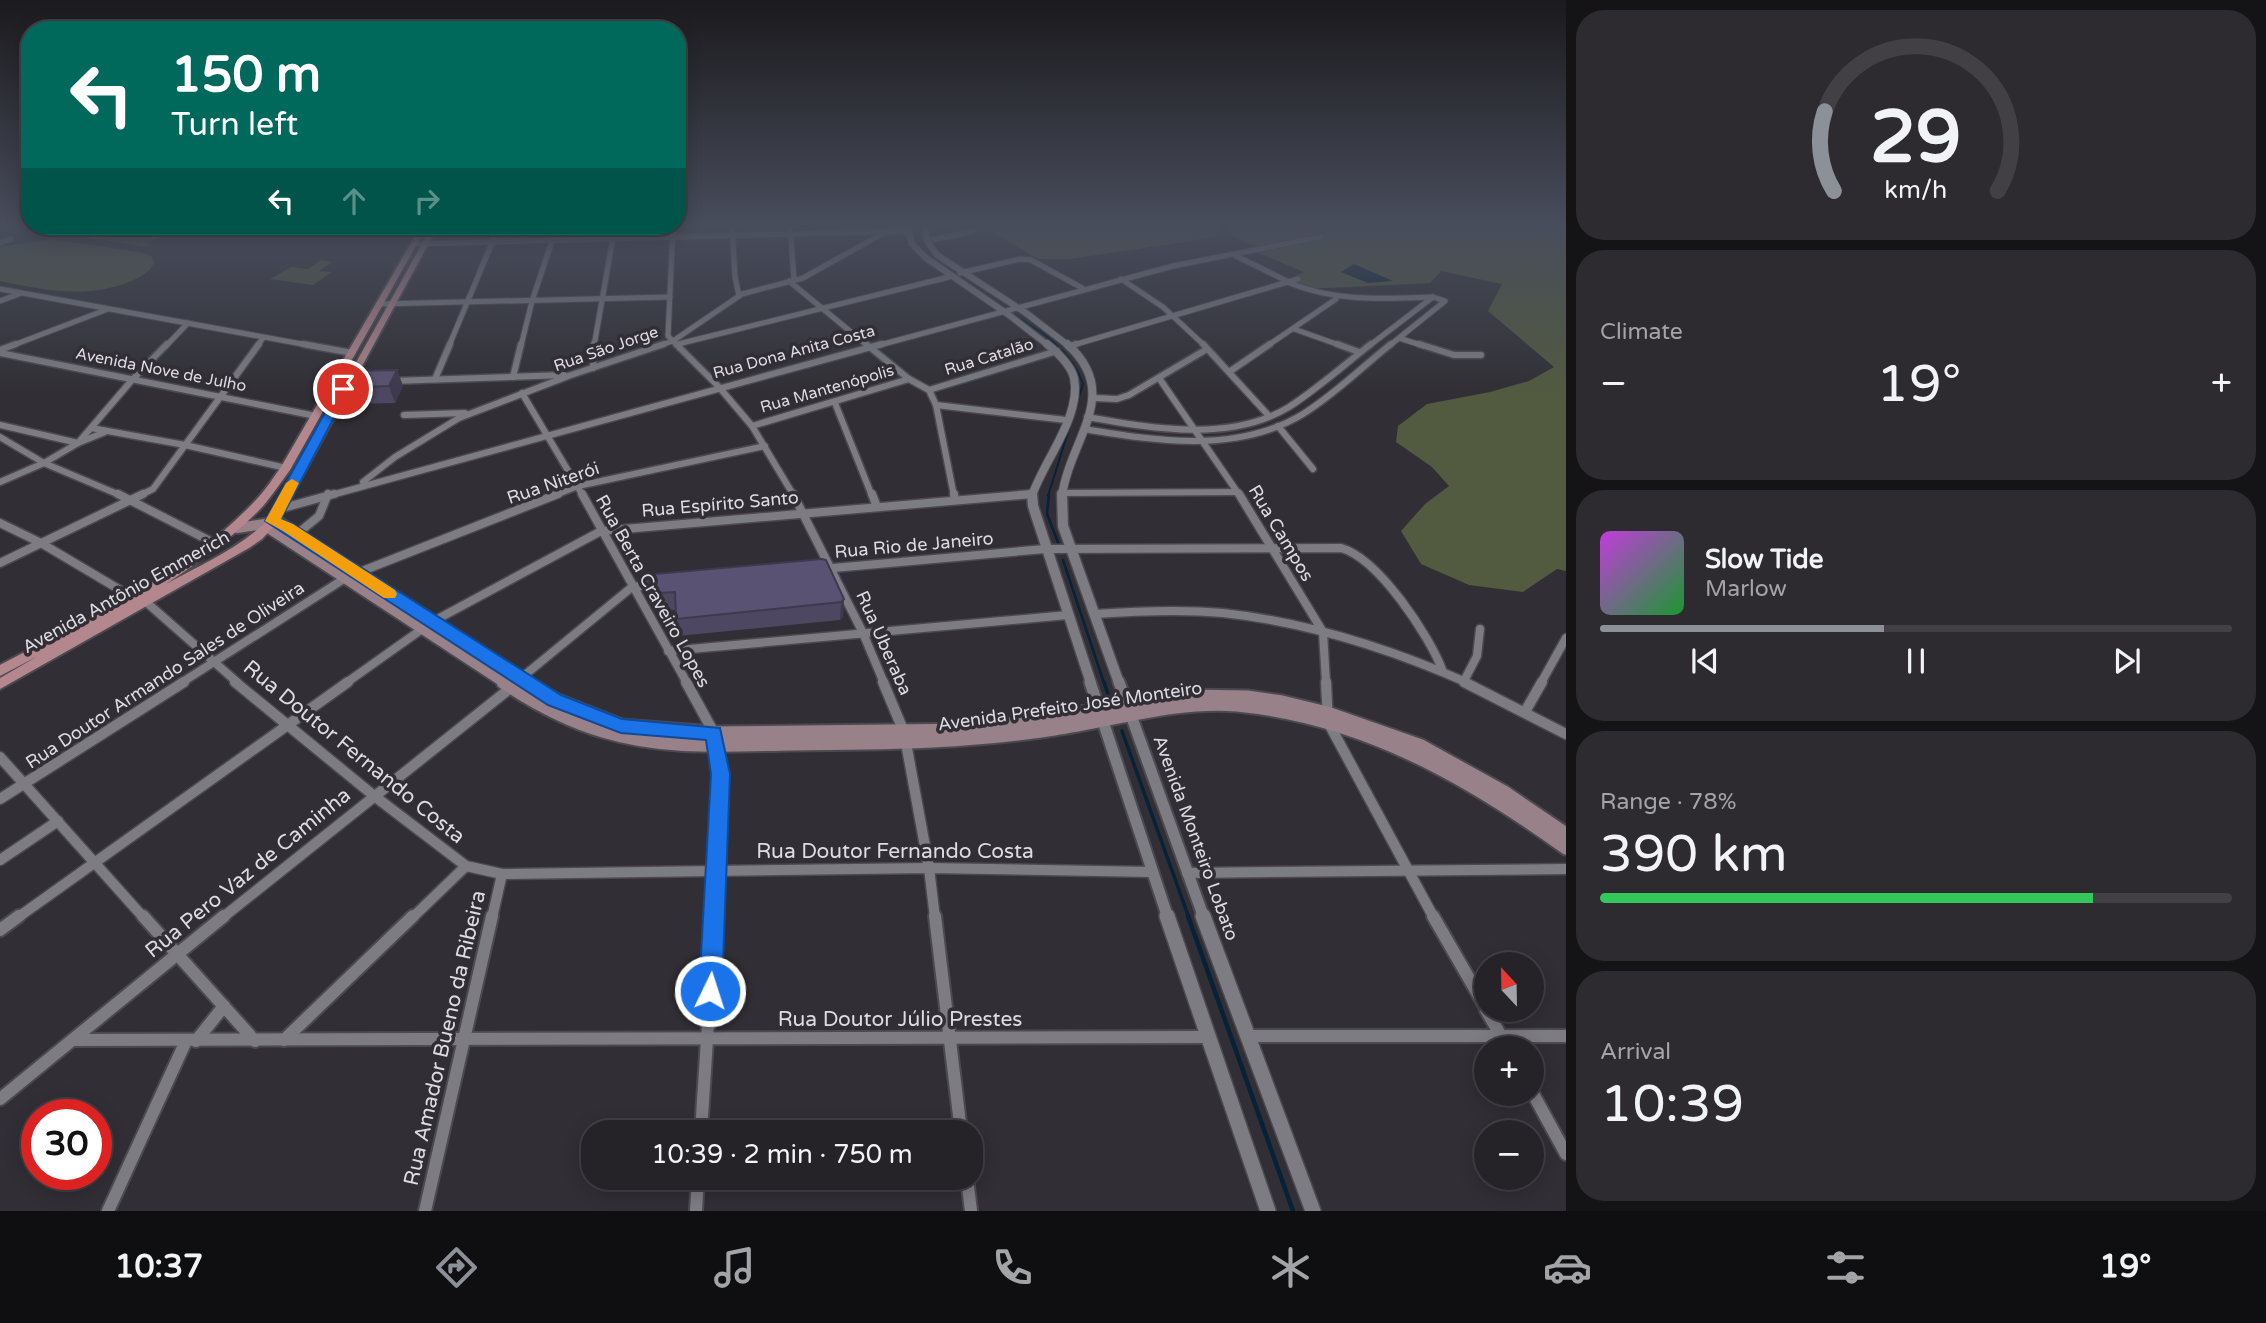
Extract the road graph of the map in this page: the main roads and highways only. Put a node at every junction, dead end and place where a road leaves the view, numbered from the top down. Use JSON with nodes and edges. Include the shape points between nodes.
{"nodes":[{"id":1,"x":391,"y":282,"type":"edge"},
{"id":2,"x":403,"y":282,"type":"edge"},
{"id":3,"x":270,"y":494,"type":"junction"},
{"id":4,"x":274,"y":526,"type":"junction"},
{"id":5,"x":237,"y":528,"type":"junction"},
{"id":6,"x":352,"y":575,"type":"junction"},
{"id":7,"x":139,"y":599,"type":"junction"},
{"id":8,"x":428,"y":625,"type":"junction"},
{"id":9,"x":0,"y":671,"type":"edge"},
{"id":10,"x":0,"y":684,"type":"edge"},
{"id":11,"x":1328,"y":718,"type":"junction"},
{"id":12,"x":716,"y":739,"type":"junction"},
{"id":13,"x":1566,"y":834,"type":"edge"},
{"id":14,"x":1566,"y":848,"type":"edge"}],
"edges":[{"from":1,"to":3,"type":"main road","name":"Avenida Antônio Emmerich"},
{"from":2,"to":4,"type":"main road"},
{"from":3,"to":4,"type":"main road"},
{"from":3,"to":5,"type":"main road","name":"Avenida Antônio Emmerich"},
{"from":4,"to":5,"type":"main road"},
{"from":4,"to":6,"type":"main road","name":"Avenida Prefeito José Monteiro"},
{"from":4,"to":6,"type":"main road","name":"Avenida Prefeito José Monteiro"},
{"from":4,"to":7,"type":"main road","name":"Avenida Antônio Emmerich"},
{"from":5,"to":7,"type":"main road","name":"Avenida Antônio Emmerich"},
{"from":6,"to":8,"type":"main road","name":"Avenida Prefeito José Monteiro"},
{"from":7,"to":9,"type":"main road","name":"Avenida Antônio Emmerich"},
{"from":7,"to":10,"type":"main road","name":"Avenida Antônio Emmerich"},
{"from":8,"to":12,"type":"main road","name":"Avenida Prefeito José Monteiro","via":[[555,700],[621,726]]},
{"from":8,"to":12,"type":"main road","name":"Avenida Prefeito José Monteiro","via":[[511,687],[562,714],[618,736]]},
{"from":11,"to":12,"type":"main road","name":"Avenida Prefeito José Monteiro","via":[[1233,705],[1188,705],[1126,710],[967,740]]},
{"from":11,"to":13,"type":"main road","name":"Avenida Prefeito José Monteiro","via":[[1369,726],[1441,757]]},
{"from":11,"to":14,"type":"main road","name":"Avenida Prefeito José Monteiro","via":[[1438,764],[1485,790]]}]}
